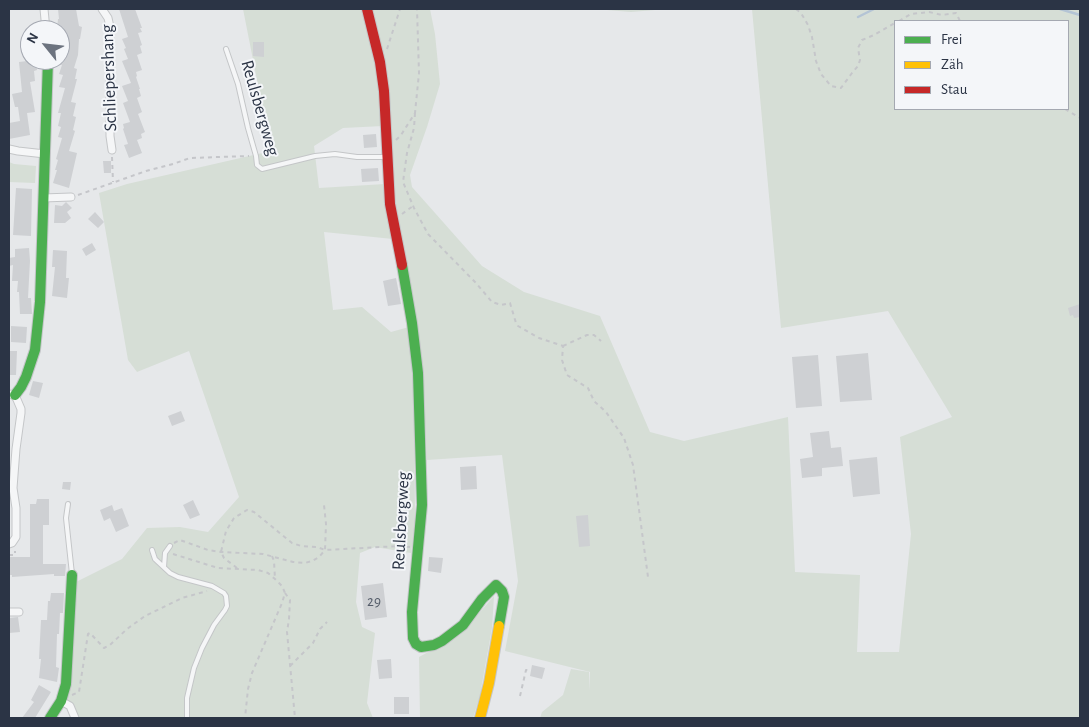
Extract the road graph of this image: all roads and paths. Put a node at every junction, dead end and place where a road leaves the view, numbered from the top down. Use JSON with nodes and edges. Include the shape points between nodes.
{"nodes":[{"id":1,"x":102,"y":9,"type":"edge"},
{"id":2,"x":367,"y":9,"type":"edge"},
{"id":3,"x":400,"y":9,"type":"edge"},
{"id":4,"x":417,"y":9,"type":"edge"},
{"id":5,"x":796,"y":9,"type":"edge"},
{"id":6,"x":901,"y":20,"type":"edge"},
{"id":7,"x":960,"y":20,"type":"edge"},
{"id":8,"x":894,"y":24,"type":"edge"},
{"id":9,"x":226,"y":49,"type":"dead end"},
{"id":10,"x":380,"y":62,"type":"junction"},
{"id":11,"x":48,"y":70,"type":"edge"},
{"id":12,"x":1067,"y":110,"type":"edge"},
{"id":13,"x":416,"y":113,"type":"junction"},
{"id":14,"x":1080,"y":118,"type":"edge"},
{"id":15,"x":9,"y":149,"type":"edge"},
{"id":16,"x":112,"y":150,"type":"joint"},
{"id":17,"x":387,"y":152,"type":"junction"},
{"id":18,"x":45,"y":154,"type":"junction"},
{"id":19,"x":256,"y":156,"type":"junction"},
{"id":20,"x":113,"y":182,"type":"junction"},
{"id":21,"x":70,"y":196,"type":"joint"},
{"id":22,"x":43,"y":198,"type":"junction"},
{"id":23,"x":413,"y":206,"type":"junction"},
{"id":24,"x":394,"y":220,"type":"junction"},
{"id":25,"x":601,"y":341,"type":"dead end"},
{"id":26,"x":563,"y":346,"type":"junction"},
{"id":27,"x":12,"y":395,"type":"edge"},
{"id":28,"x":12,"y":448,"type":"edge"},
{"id":29,"x":11,"y":482,"type":"edge"},
{"id":30,"x":68,"y":504,"type":"dead end"},
{"id":31,"x":324,"y":505,"type":"dead end"},
{"id":32,"x":9,"y":544,"type":"edge"},
{"id":33,"x":170,"y":546,"type":"joint"},
{"id":34,"x":417,"y":547,"type":"junction"},
{"id":35,"x":152,"y":550,"type":"dead end"},
{"id":36,"x":325,"y":550,"type":"junction"},
{"id":37,"x":221,"y":552,"type":"junction"},
{"id":38,"x":165,"y":553,"type":"junction"},
{"id":39,"x":272,"y":556,"type":"junction"},
{"id":40,"x":164,"y":567,"type":"junction"},
{"id":41,"x":237,"y":568,"type":"junction"},
{"id":42,"x":72,"y":576,"type":"joint"},
{"id":43,"x":648,"y":577,"type":"dead end"},
{"id":44,"x":275,"y":579,"type":"junction"},
{"id":45,"x":212,"y":586,"type":"junction"},
{"id":46,"x":285,"y":593,"type":"junction"},
{"id":47,"x":9,"y":612,"type":"edge"},
{"id":48,"x":19,"y":612,"type":"dead end"},
{"id":49,"x":327,"y":622,"type":"dead end"},
{"id":50,"x":290,"y":666,"type":"junction"},
{"id":51,"x":531,"y":671,"type":"dead end"},
{"id":52,"x":80,"y":684,"type":"dead end"},
{"id":53,"x":520,"y":696,"type":"dead end"},
{"id":54,"x":61,"y":701,"type":"junction"},
{"id":55,"x":50,"y":718,"type":"edge"},
{"id":56,"x":75,"y":718,"type":"edge"},
{"id":57,"x":187,"y":718,"type":"edge"},
{"id":58,"x":245,"y":718,"type":"edge"},
{"id":59,"x":295,"y":718,"type":"edge"},
{"id":60,"x":480,"y":718,"type":"edge"}],
"edges":[{"from":1,"to":16,"type":"street","name":"Schliepershang","via":[[110,27]]},
{"from":2,"to":10,"type":"street","name":"Reulsbergweg"},
{"from":3,"to":10,"type":"path","via":[[389,46]]},
{"from":4,"to":13,"type":"path","via":[[419,73]]},
{"from":5,"to":8,"type":"path","via":[[808,25],[821,74],[831,86],[841,88],[858,66],[858,48],[862,40]]},
{"from":6,"to":7,"type":"path","via":[[911,14],[929,12],[942,15],[956,13]]},
{"from":9,"to":19,"type":"lane","name":"Reulsbergweg"},
{"from":10,"to":17,"type":"street","name":"Reulsbergweg"},
{"from":11,"to":18,"type":"street"},
{"from":12,"to":14,"type":"path"},
{"from":13,"to":17,"type":"path"},
{"from":13,"to":23,"type":"path","via":[[403,182]]},
{"from":15,"to":18,"type":"street"},
{"from":16,"to":20,"type":"path"},
{"from":17,"to":19,"type":"lane","name":"Reulsbergweg","via":[[357,158],[335,154],[315,156],[262,169],[257,165]]},
{"from":17,"to":24,"type":"street","name":"Reulsbergweg"},
{"from":18,"to":22,"type":"street"},
{"from":19,"to":20,"type":"path","via":[[190,158]]},
{"from":20,"to":21,"type":"path"},
{"from":21,"to":22,"type":"street"},
{"from":22,"to":27,"type":"street","via":[[35,350],[21,387]]},
{"from":23,"to":24,"type":"path"},
{"from":23,"to":26,"type":"path","via":[[428,234],[492,302],[510,303],[518,326]]},
{"from":24,"to":34,"type":"street","name":"Reulsbergweg","via":[[418,373],[422,505]]},
{"from":25,"to":26,"type":"path","via":[[594,335],[587,335]]},
{"from":26,"to":43,"type":"path","via":[[562,360],[567,375],[588,388],[594,401],[624,438],[634,464]]},
{"from":27,"to":28,"type":"street","via":[[21,409]]},
{"from":28,"to":29,"type":"street"},
{"from":29,"to":32,"type":"street","via":[[16,508],[16,537]]},
{"from":30,"to":42,"type":"lane","via":[[66,518]]},
{"from":31,"to":36,"type":"path"},
{"from":33,"to":37,"type":"path","via":[[180,540]]},
{"from":33,"to":38,"type":"lane"},
{"from":34,"to":36,"type":"path"},
{"from":34,"to":60,"type":"street","name":"Reulsbergweg","via":[[412,625],[413,638],[418,646],[426,647],[442,641],[463,625],[496,585],[502,591],[504,597],[497,641]]},
{"from":35,"to":40,"type":"lane","via":[[155,559]]},
{"from":36,"to":37,"type":"path","via":[[292,543],[254,512],[247,510],[234,518],[226,531]]},
{"from":36,"to":39,"type":"path","via":[[319,557],[305,563]]},
{"from":37,"to":39,"type":"path"},
{"from":37,"to":41,"type":"path"},
{"from":38,"to":40,"type":"lane"},
{"from":38,"to":41,"type":"path","via":[[218,568]]},
{"from":39,"to":44,"type":"path"},
{"from":40,"to":45,"type":"lane","via":[[178,577]]},
{"from":41,"to":44,"type":"path","via":[[258,570]]},
{"from":42,"to":54,"type":"street","via":[[66,684]]},
{"from":44,"to":46,"type":"path"},
{"from":45,"to":52,"type":"path","via":[[145,616],[104,648],[88,634]]},
{"from":45,"to":57,"type":"lane","via":[[224,593],[227,606],[194,668]]},
{"from":46,"to":50,"type":"path","via":[[290,600],[287,632]]},
{"from":46,"to":58,"type":"path","via":[[252,673]]},
{"from":47,"to":48,"type":"street"},
{"from":49,"to":50,"type":"path","via":[[313,643]]},
{"from":50,"to":59,"type":"path"},
{"from":51,"to":53,"type":"path","via":[[526,670]]},
{"from":54,"to":55,"type":"street"},
{"from":54,"to":56,"type":"street","via":[[70,706]]}]}
